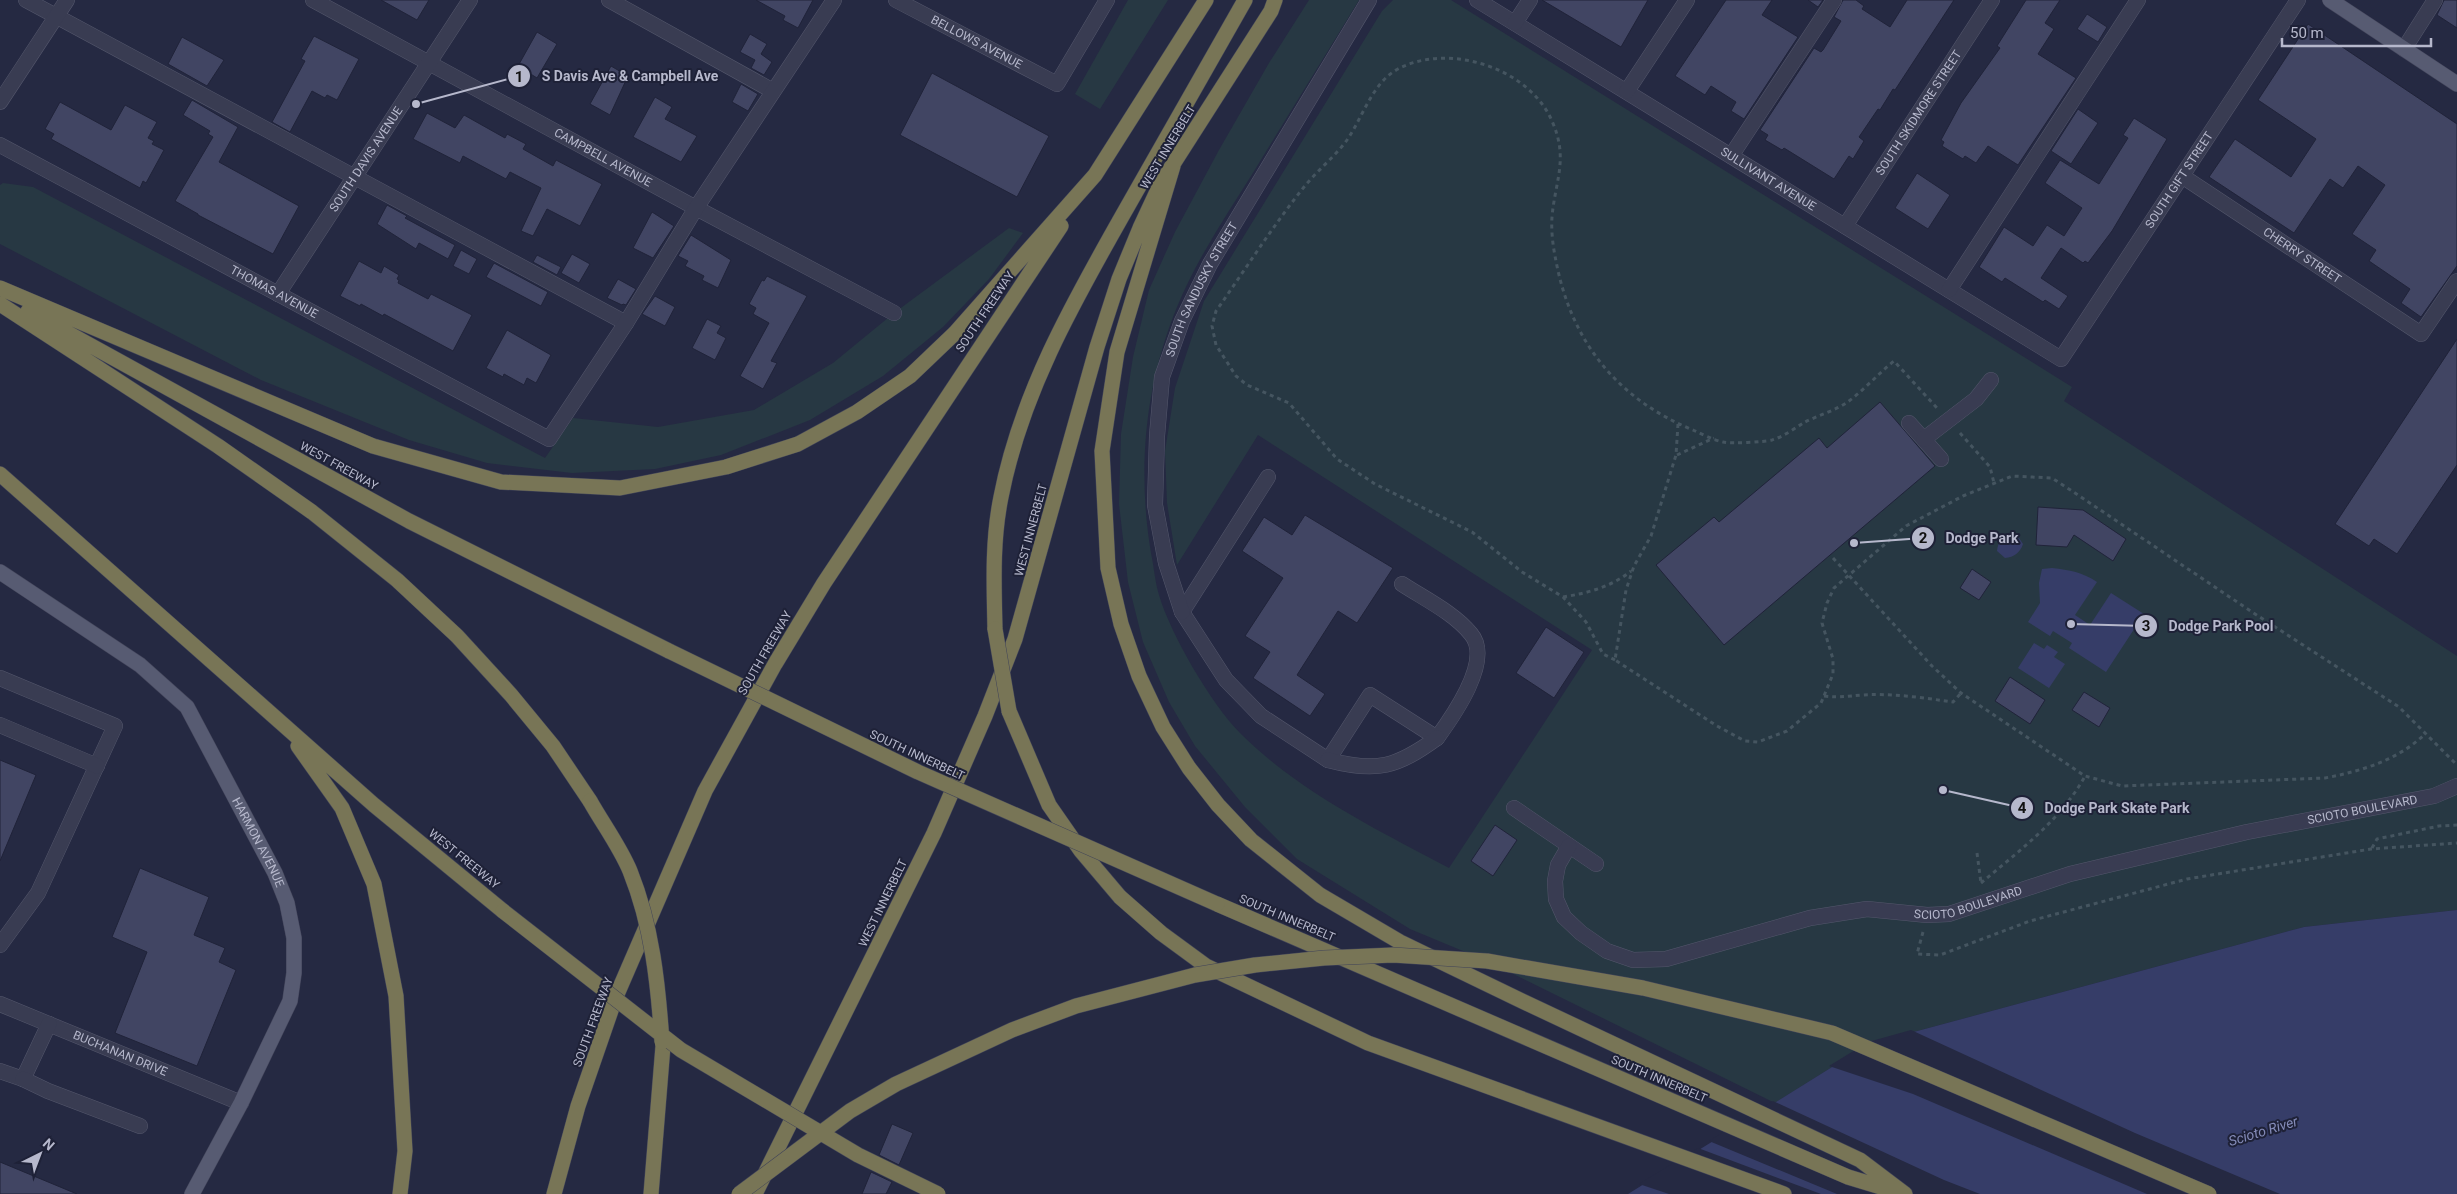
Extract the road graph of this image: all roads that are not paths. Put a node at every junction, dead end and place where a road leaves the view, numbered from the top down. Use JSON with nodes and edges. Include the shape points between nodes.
{"nodes":[{"id":1,"x":26,"y":0,"type":"edge"},
{"id":2,"x":67,"y":0,"type":"edge"},
{"id":3,"x":313,"y":0,"type":"edge"},
{"id":4,"x":470,"y":0,"type":"edge"},
{"id":5,"x":609,"y":0,"type":"edge"},
{"id":6,"x":834,"y":0,"type":"edge"},
{"id":7,"x":896,"y":0,"type":"edge"},
{"id":8,"x":1107,"y":0,"type":"edge"},
{"id":9,"x":1206,"y":0,"type":"edge"},
{"id":10,"x":1244,"y":0,"type":"edge"},
{"id":11,"x":1369,"y":0,"type":"edge"},
{"id":12,"x":1477,"y":0,"type":"edge"},
{"id":13,"x":1530,"y":0,"type":"edge"},
{"id":14,"x":1687,"y":0,"type":"edge"},
{"id":15,"x":1834,"y":0,"type":"edge"},
{"id":16,"x":1992,"y":0,"type":"edge"},
{"id":17,"x":2138,"y":0,"type":"edge"},
{"id":18,"x":2298,"y":0,"type":"edge"},
{"id":19,"x":2330,"y":0,"type":"edge"},
{"id":20,"x":2435,"y":0,"type":"edge"},
{"id":21,"x":1275,"y":4,"type":"edge"},
{"id":22,"x":56,"y":16,"type":"junction"},
{"id":23,"x":1515,"y":23,"type":"junction"},
{"id":24,"x":2404,"y":49,"type":"junction"},
{"id":25,"x":429,"y":62,"type":"junction"},
{"id":26,"x":2457,"y":84,"type":"edge"},
{"id":27,"x":773,"y":91,"type":"junction"},
{"id":28,"x":1627,"y":92,"type":"junction"},
{"id":29,"x":0,"y":102,"type":"edge"},
{"id":30,"x":0,"y":145,"type":"edge"},
{"id":31,"x":1731,"y":156,"type":"junction"},
{"id":32,"x":1173,"y":166,"type":"junction"},
{"id":33,"x":1095,"y":175,"type":"junction"},
{"id":34,"x":2182,"y":176,"type":"junction"},
{"id":35,"x":353,"y":177,"type":"junction"},
{"id":36,"x":696,"y":208,"type":"junction"},
{"id":37,"x":1845,"y":226,"type":"junction"},
{"id":38,"x":2457,"y":281,"type":"edge"},
{"id":39,"x":0,"y":288,"type":"edge"},
{"id":40,"x":1949,"y":290,"type":"junction"},
{"id":41,"x":278,"y":294,"type":"junction"},
{"id":42,"x":0,"y":296,"type":"edge"},
{"id":43,"x":0,"y":304,"type":"edge"},
{"id":44,"x":894,"y":313,"type":"dead end"},
{"id":45,"x":626,"y":323,"type":"junction"},
{"id":46,"x":2061,"y":359,"type":"joint"},
{"id":47,"x":1991,"y":380,"type":"dead end"},
{"id":48,"x":1909,"y":423,"type":"dead end"},
{"id":49,"x":1924,"y":439,"type":"junction"},
{"id":50,"x":1941,"y":459,"type":"dead end"},
{"id":51,"x":0,"y":474,"type":"edge"},
{"id":52,"x":1268,"y":477,"type":"dead end"},
{"id":53,"x":0,"y":572,"type":"edge"},
{"id":54,"x":1402,"y":584,"type":"dead end"},
{"id":55,"x":1182,"y":612,"type":"junction"},
{"id":56,"x":670,"y":651,"type":"joint"},
{"id":57,"x":0,"y":678,"type":"edge"},
{"id":58,"x":0,"y":725,"type":"edge"},
{"id":59,"x":284,"y":725,"type":"junction"},
{"id":60,"x":1437,"y":738,"type":"junction"},
{"id":61,"x":1328,"y":760,"type":"junction"},
{"id":62,"x":97,"y":766,"type":"junction"},
{"id":63,"x":2457,"y":786,"type":"edge"},
{"id":64,"x":1514,"y":808,"type":"dead end"},
{"id":65,"x":1569,"y":846,"type":"junction"},
{"id":66,"x":1596,"y":864,"type":"dead end"},
{"id":67,"x":0,"y":946,"type":"edge"},
{"id":68,"x":0,"y":1004,"type":"edge"},
{"id":69,"x":49,"y":1024,"type":"junction"},
{"id":70,"x":0,"y":1071,"type":"edge"},
{"id":71,"x":23,"y":1080,"type":"junction"},
{"id":72,"x":241,"y":1103,"type":"junction"},
{"id":73,"x":140,"y":1126,"type":"dead end"},
{"id":74,"x":192,"y":1194,"type":"edge"},
{"id":75,"x":400,"y":1194,"type":"edge"},
{"id":76,"x":554,"y":1194,"type":"edge"},
{"id":77,"x":651,"y":1194,"type":"edge"},
{"id":78,"x":739,"y":1194,"type":"edge"},
{"id":79,"x":755,"y":1194,"type":"edge"},
{"id":80,"x":938,"y":1194,"type":"edge"},
{"id":81,"x":1784,"y":1194,"type":"edge"},
{"id":82,"x":1903,"y":1194,"type":"edge"},
{"id":83,"x":2210,"y":1194,"type":"edge"}],
"edges":[{"from":1,"to":22,"type":"street"},
{"from":2,"to":22,"type":"street"},
{"from":3,"to":25,"type":"street","name":"CAMPBELL AVENUE"},
{"from":4,"to":25,"type":"street","name":"SOUTH DAVIS AVENUE"},
{"from":5,"to":27,"type":"street"},
{"from":6,"to":27,"type":"street"},
{"from":7,"to":8,"type":"street","name":"BELLOWS AVENUE","via":[[1057,84]]},
{"from":9,"to":33,"type":"highway"},
{"from":10,"to":81,"type":"highway","bridge":true,"via":[[1078,292],[1029,400],[1011,451],[994,544],[995,629],[1009,710],[1049,805],[1081,851],[1120,897],[1206,966],[1368,1043]]},
{"from":11,"to":55,"type":"street","name":"SOUTH SANDUSKY STREET","via":[[1210,264],[1182,321],[1162,378],[1155,505],[1166,564]]},
{"from":12,"to":23,"type":"street","name":"SULLIVANT AVENUE"},
{"from":13,"to":23,"type":"street"},
{"from":14,"to":28,"type":"street"},
{"from":15,"to":31,"type":"street"},
{"from":16,"to":37,"type":"street","name":"SOUTH SKIDMORE STREET"},
{"from":17,"to":40,"type":"street"},
{"from":18,"to":34,"type":"street","name":"SOUTH GIFT STREET"},
{"from":19,"to":24,"type":"main road"},
{"from":20,"to":24,"type":"street"},
{"from":21,"to":32,"type":"highway","name":"WEST INNERBELT"},
{"from":22,"to":29,"type":"street"},
{"from":22,"to":35,"type":"street"},
{"from":23,"to":28,"type":"street","name":"SULLIVANT AVENUE"},
{"from":24,"to":26,"type":"main road"},
{"from":25,"to":35,"type":"street","name":"SOUTH DAVIS AVENUE"},
{"from":25,"to":36,"type":"street","name":"CAMPBELL AVENUE"},
{"from":27,"to":36,"type":"street"},
{"from":28,"to":31,"type":"street","name":"SULLIVANT AVENUE"},
{"from":30,"to":41,"type":"street","name":"THOMAS AVENUE"},
{"from":31,"to":37,"type":"street","name":"SULLIVANT AVENUE"},
{"from":32,"to":79,"type":"highway","name":"WEST INNERBELT","via":[[1144,219],[1119,279],[1015,640],[988,708],[934,834]]},
{"from":32,"to":82,"type":"highway","via":[[1117,352],[1102,451],[1108,568],[1120,624],[1163,727],[1189,768],[1251,840],[1320,895],[1400,942],[1522,1002],[1860,1160]]},
{"from":33,"to":39,"type":"highway","via":[[955,333],[910,376],[857,412],[798,444],[759,458],[620,488],[501,482],[373,446]]},
{"from":33,"to":76,"type":"highway","name":"SOUTH FREEWAY","via":[[824,583],[705,791],[615,999],[578,1106]]},
{"from":34,"to":38,"type":"street","name":"CHERRY STREET","via":[[2421,334]]},
{"from":34,"to":46,"type":"street","name":"SOUTH GIFT STREET"},
{"from":35,"to":41,"type":"street","name":"SOUTH DAVIS AVENUE"},
{"from":35,"to":45,"type":"street"},
{"from":36,"to":44,"type":"street","name":"CAMPBELL AVENUE"},
{"from":36,"to":45,"type":"street"},
{"from":37,"to":40,"type":"street","name":"SULLIVANT AVENUE"},
{"from":40,"to":46,"type":"street","name":"SULLIVANT AVENUE"},
{"from":41,"to":45,"type":"street","name":"THOMAS AVENUE","via":[[549,439]]},
{"from":42,"to":56,"type":"highway","name":"WEST FREEWAY","via":[[409,521]]},
{"from":43,"to":77,"type":"highway","bridge":true,"via":[[289,495],[397,580],[456,636],[553,746],[590,801],[629,869],[647,919],[658,974],[663,1046]]},
{"from":47,"to":49,"type":"street","via":[[1976,399]]},
{"from":48,"to":49,"type":"street"},
{"from":49,"to":50,"type":"street"},
{"from":51,"to":59,"type":"highway","name":"WEST FREEWAY"},
{"from":52,"to":55,"type":"street"},
{"from":53,"to":72,"type":"main road","name":"HARMON AVENUE","via":[[140,664],[187,707],[275,873],[287,903],[294,938],[292,991],[280,1026]]},
{"from":54,"to":60,"type":"street","via":[[1455,619],[1472,635],[1479,651],[1472,680]]},
{"from":55,"to":61,"type":"street","name":"SOUTH SANDUSKY STREET","via":[[1226,680],[1261,716]]},
{"from":56,"to":82,"type":"highway","name":"SOUTH INNERBELT","bridge":true,"via":[[918,772],[1217,904],[1848,1177]]},
{"from":57,"to":62,"type":"street","via":[[115,726]]},
{"from":58,"to":62,"type":"street"},
{"from":59,"to":75,"type":"highway","via":[[342,808],[374,884],[396,996],[405,1152]]},
{"from":59,"to":80,"type":"highway","name":"WEST FREEWAY","bridge":true,"via":[[374,805],[503,911],[681,1050],[858,1155]]},
{"from":60,"to":61,"type":"street","name":"SOUTH SANDUSKY STREET","via":[[1411,756],[1389,764],[1357,768]]},
{"from":60,"to":61,"type":"street","via":[[1370,695]]},
{"from":62,"to":67,"type":"street","via":[[38,893]]},
{"from":63,"to":65,"type":"street","name":"SCIOTO BOULEVARD","via":[[2434,796],[2247,832],[2070,874],[1949,914],[1927,916],[1867,910],[1819,916],[1666,959],[1633,960],[1607,951],[1564,917],[1556,900],[1555,881],[1558,865]]},
{"from":64,"to":65,"type":"street"},
{"from":65,"to":66,"type":"street"},
{"from":68,"to":69,"type":"street","name":"BUCHANAN DRIVE"},
{"from":69,"to":71,"type":"street"},
{"from":69,"to":72,"type":"street","name":"BUCHANAN DRIVE"},
{"from":70,"to":71,"type":"street"},
{"from":71,"to":73,"type":"street"},
{"from":72,"to":74,"type":"main road","name":"HARMON AVENUE"},
{"from":78,"to":83,"type":"highway","bridge":true,"via":[[850,1111],[896,1084],[1012,1030],[1076,1006],[1195,975],[1255,965],[1393,955],[1487,962],[1643,988],[1832,1032]]}]}
